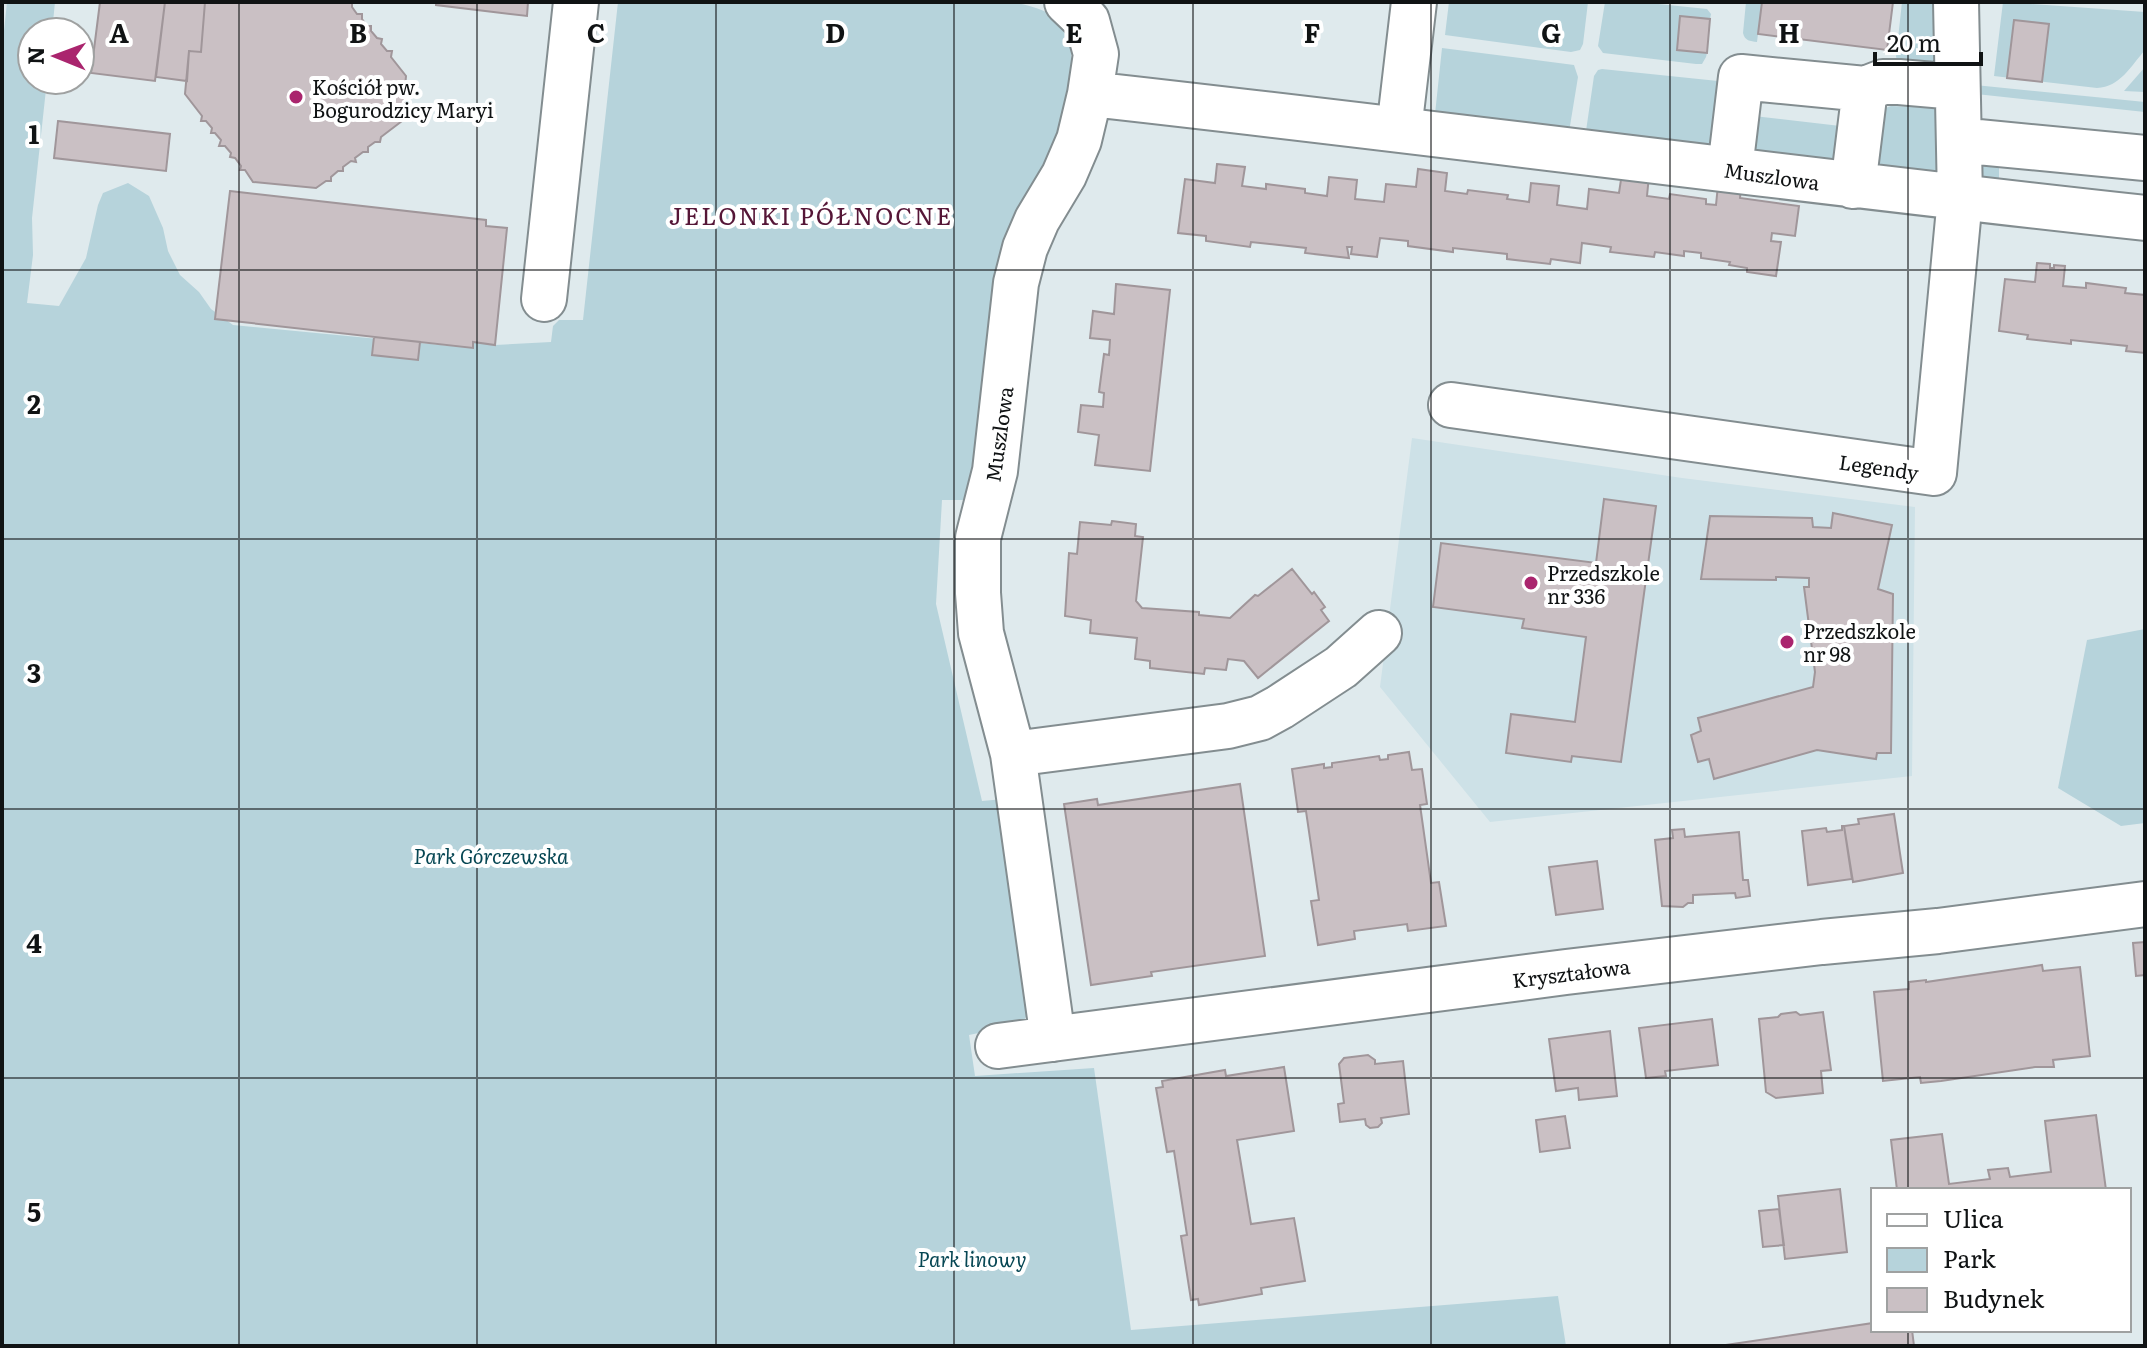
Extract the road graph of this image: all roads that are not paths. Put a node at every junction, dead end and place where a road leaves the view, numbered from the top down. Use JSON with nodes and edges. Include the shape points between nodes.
{"nodes":[{"id":1,"x":576,"y":2,"type":"edge"},
{"id":2,"x":1067,"y":2,"type":"edge"},
{"id":3,"x":1414,"y":2,"type":"edge"},
{"id":4,"x":1956,"y":2,"type":"edge"},
{"id":5,"x":1957,"y":87,"type":"junction"},
{"id":6,"x":1865,"y":89,"type":"junction"},
{"id":7,"x":1090,"y":94,"type":"junction"},
{"id":8,"x":1399,"y":130,"type":"junction"},
{"id":9,"x":1959,"y":144,"type":"junction"},
{"id":10,"x":2145,"y":158,"type":"edge"},
{"id":11,"x":1730,"y":169,"type":"junction"},
{"id":12,"x":1853,"y":186,"type":"junction"},
{"id":13,"x":1960,"y":198,"type":"junction"},
{"id":14,"x":2145,"y":218,"type":"edge"},
{"id":15,"x":544,"y":299,"type":"dead end"},
{"id":16,"x":1451,"y":405,"type":"dead end"},
{"id":17,"x":1379,"y":633,"type":"dead end"},
{"id":18,"x":1028,"y":752,"type":"junction"},
{"id":19,"x":2145,"y":904,"type":"edge"},
{"id":20,"x":1053,"y":1039,"type":"junction"},
{"id":21,"x":998,"y":1046,"type":"dead end"}],
"edges":[{"from":1,"to":15,"type":"street"},
{"from":2,"to":7,"type":"street","name":"Muszlowa","via":[[1087,21],[1096,54]]},
{"from":3,"to":8,"type":"street"},
{"from":4,"to":5,"type":"street","name":"Legendy"},
{"from":5,"to":6,"type":"street","via":[[1883,82]]},
{"from":5,"to":9,"type":"street","name":"Legendy"},
{"from":6,"to":11,"type":"street","via":[[1741,77]]},
{"from":6,"to":12,"type":"street"},
{"from":7,"to":8,"type":"street","name":"Muszlowa"},
{"from":7,"to":18,"type":"street","name":"Muszlowa","via":[[1079,140],[1025,248],[995,471],[978,538],[981,633]]},
{"from":8,"to":11,"type":"street","name":"Muszlowa"},
{"from":9,"to":10,"type":"street"},
{"from":9,"to":13,"type":"street","name":"Legendy"},
{"from":11,"to":12,"type":"street","name":"Muszlowa"},
{"from":12,"to":13,"type":"street","name":"Muszlowa"},
{"from":13,"to":14,"type":"street","name":"Muszlowa"},
{"from":13,"to":16,"type":"street","name":"Legendy","via":[[1934,473]]},
{"from":17,"to":18,"type":"street","via":[[1341,667],[1260,718]]},
{"from":18,"to":20,"type":"street","name":"Muszlowa"},
{"from":19,"to":20,"type":"street","name":"Kryształowa"},
{"from":20,"to":21,"type":"street","name":"Kryształowa"}]}
